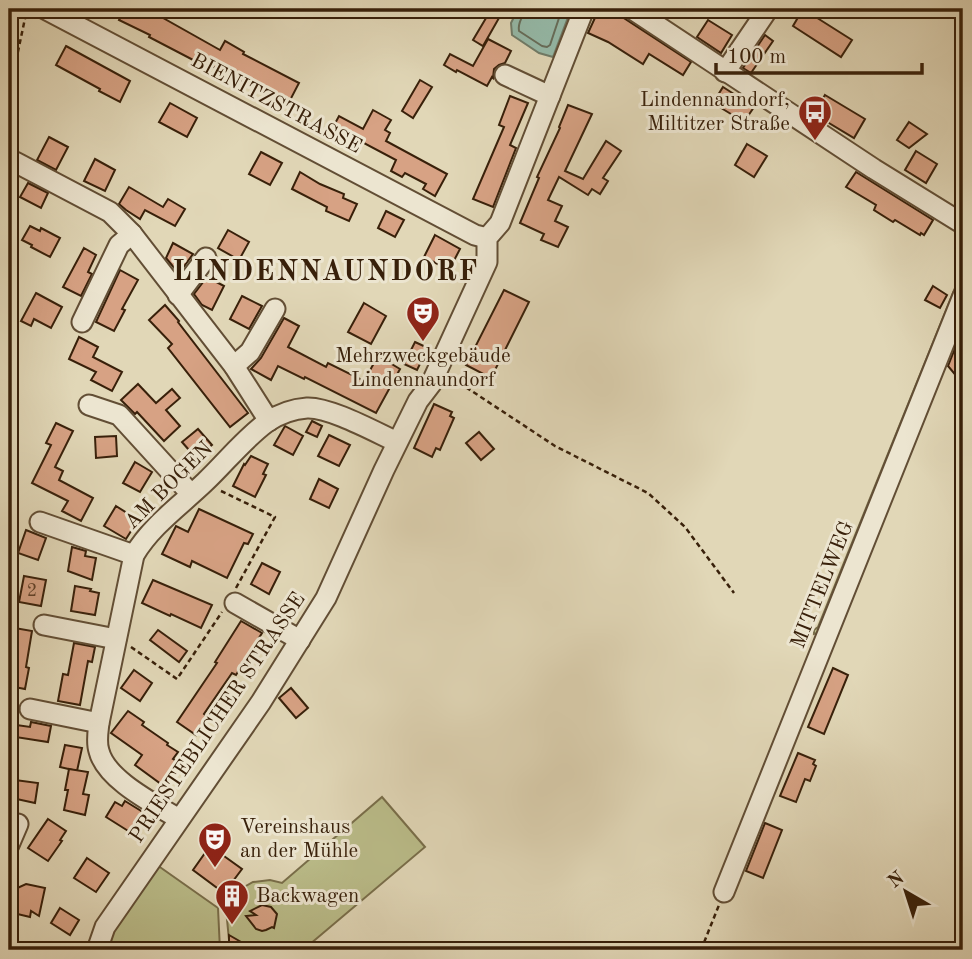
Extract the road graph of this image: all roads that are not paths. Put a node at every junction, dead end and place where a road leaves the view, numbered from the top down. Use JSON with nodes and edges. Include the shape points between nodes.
{"nodes":[{"id":1,"x":45,"y":9,"type":"edge"},
{"id":2,"x":584,"y":9,"type":"edge"},
{"id":3,"x":632,"y":9,"type":"edge"},
{"id":4,"x":768,"y":9,"type":"edge"},
{"id":5,"x":725,"y":72,"type":"junction"},
{"id":6,"x":505,"y":75,"type":"dead end"},
{"id":7,"x":550,"y":96,"type":"junction"},
{"id":8,"x":15,"y":162,"type":"dead end"},
{"id":9,"x":963,"y":224,"type":"edge"},
{"id":10,"x":132,"y":234,"type":"junction"},
{"id":11,"x":487,"y":238,"type":"junction"},
{"id":12,"x":206,"y":258,"type":"dead end"},
{"id":13,"x":178,"y":295,"type":"junction"},
{"id":14,"x":963,"y":296,"type":"edge"},
{"id":15,"x":275,"y":309,"type":"dead end"},
{"id":16,"x":959,"y":316,"type":"edge"},
{"id":17,"x":82,"y":322,"type":"dead end"},
{"id":18,"x":234,"y":366,"type":"junction"},
{"id":19,"x":89,"y":405,"type":"dead end"},
{"id":20,"x":269,"y":421,"type":"junction"},
{"id":21,"x":397,"y":442,"type":"junction"},
{"id":22,"x":198,"y":488,"type":"junction"},
{"id":23,"x":40,"y":522,"type":"dead end"},
{"id":24,"x":134,"y":555,"type":"junction"},
{"id":25,"x":231,"y":601,"type":"road end"},
{"id":26,"x":44,"y":625,"type":"dead end"},
{"id":27,"x":116,"y":639,"type":"junction"},
{"id":28,"x":300,"y":640,"type":"junction"},
{"id":29,"x":30,"y":709,"type":"dead end"},
{"id":30,"x":99,"y":723,"type":"junction"},
{"id":31,"x":179,"y":819,"type":"junction"},
{"id":32,"x":18,"y":824,"type":"dead end"},
{"id":33,"x":9,"y":845,"type":"edge"},
{"id":34,"x":724,"y":892,"type":"road end"},
{"id":35,"x":97,"y":950,"type":"edge"}],
"edges":[{"from":1,"to":11,"type":"street","name":"BIENITZSTRASSE"},
{"from":2,"to":7,"type":"street","name":"PRIESTEBLICHER STRASSE"},
{"from":3,"to":5,"type":"street"},
{"from":4,"to":5,"type":"street"},
{"from":5,"to":9,"type":"street"},
{"from":6,"to":7,"type":"street"},
{"from":7,"to":11,"type":"street","name":"PRIESTEBLICHER STRASSE","via":[[500,223]]},
{"from":8,"to":10,"type":"street","via":[[68,199],[110,212]]},
{"from":10,"to":13,"type":"street"},
{"from":10,"to":17,"type":"street","via":[[119,245]]},
{"from":11,"to":21,"type":"street","name":"PRIESTEBLICHER STRASSE","via":[[487,262],[431,384]]},
{"from":12,"to":13,"type":"street"},
{"from":13,"to":18,"type":"street"},
{"from":14,"to":16,"type":"street","name":"MITTELWEG"},
{"from":15,"to":18,"type":"street","via":[[250,352]]},
{"from":16,"to":34,"type":"street","name":"MITTELWEG"},
{"from":18,"to":20,"type":"street"},
{"from":19,"to":22,"type":"street","via":[[119,415]]},
{"from":20,"to":21,"type":"street","name":"AM BOGEN","via":[[310,408]]},
{"from":20,"to":22,"type":"street","name":"AM BOGEN"},
{"from":21,"to":28,"type":"street","name":"PRIESTEBLICHER STRASSE","via":[[326,598]]},
{"from":22,"to":24,"type":"street","name":"AM BOGEN","via":[[158,523]]},
{"from":23,"to":24,"type":"street"},
{"from":24,"to":27,"type":"street","name":"AM BOGEN"},
{"from":25,"to":28,"type":"street"},
{"from":26,"to":27,"type":"street"},
{"from":27,"to":30,"type":"street","name":"AM BOGEN"},
{"from":28,"to":31,"type":"street","name":"PRIESTEBLICHER STRASSE"},
{"from":29,"to":30,"type":"street"},
{"from":30,"to":31,"type":"street","name":"AM BOGEN","via":[[99,751],[111,774]]},
{"from":31,"to":35,"type":"street","name":"PRIESTEBLICHER STRASSE","via":[[105,927]]},
{"from":32,"to":33,"type":"street"}]}
